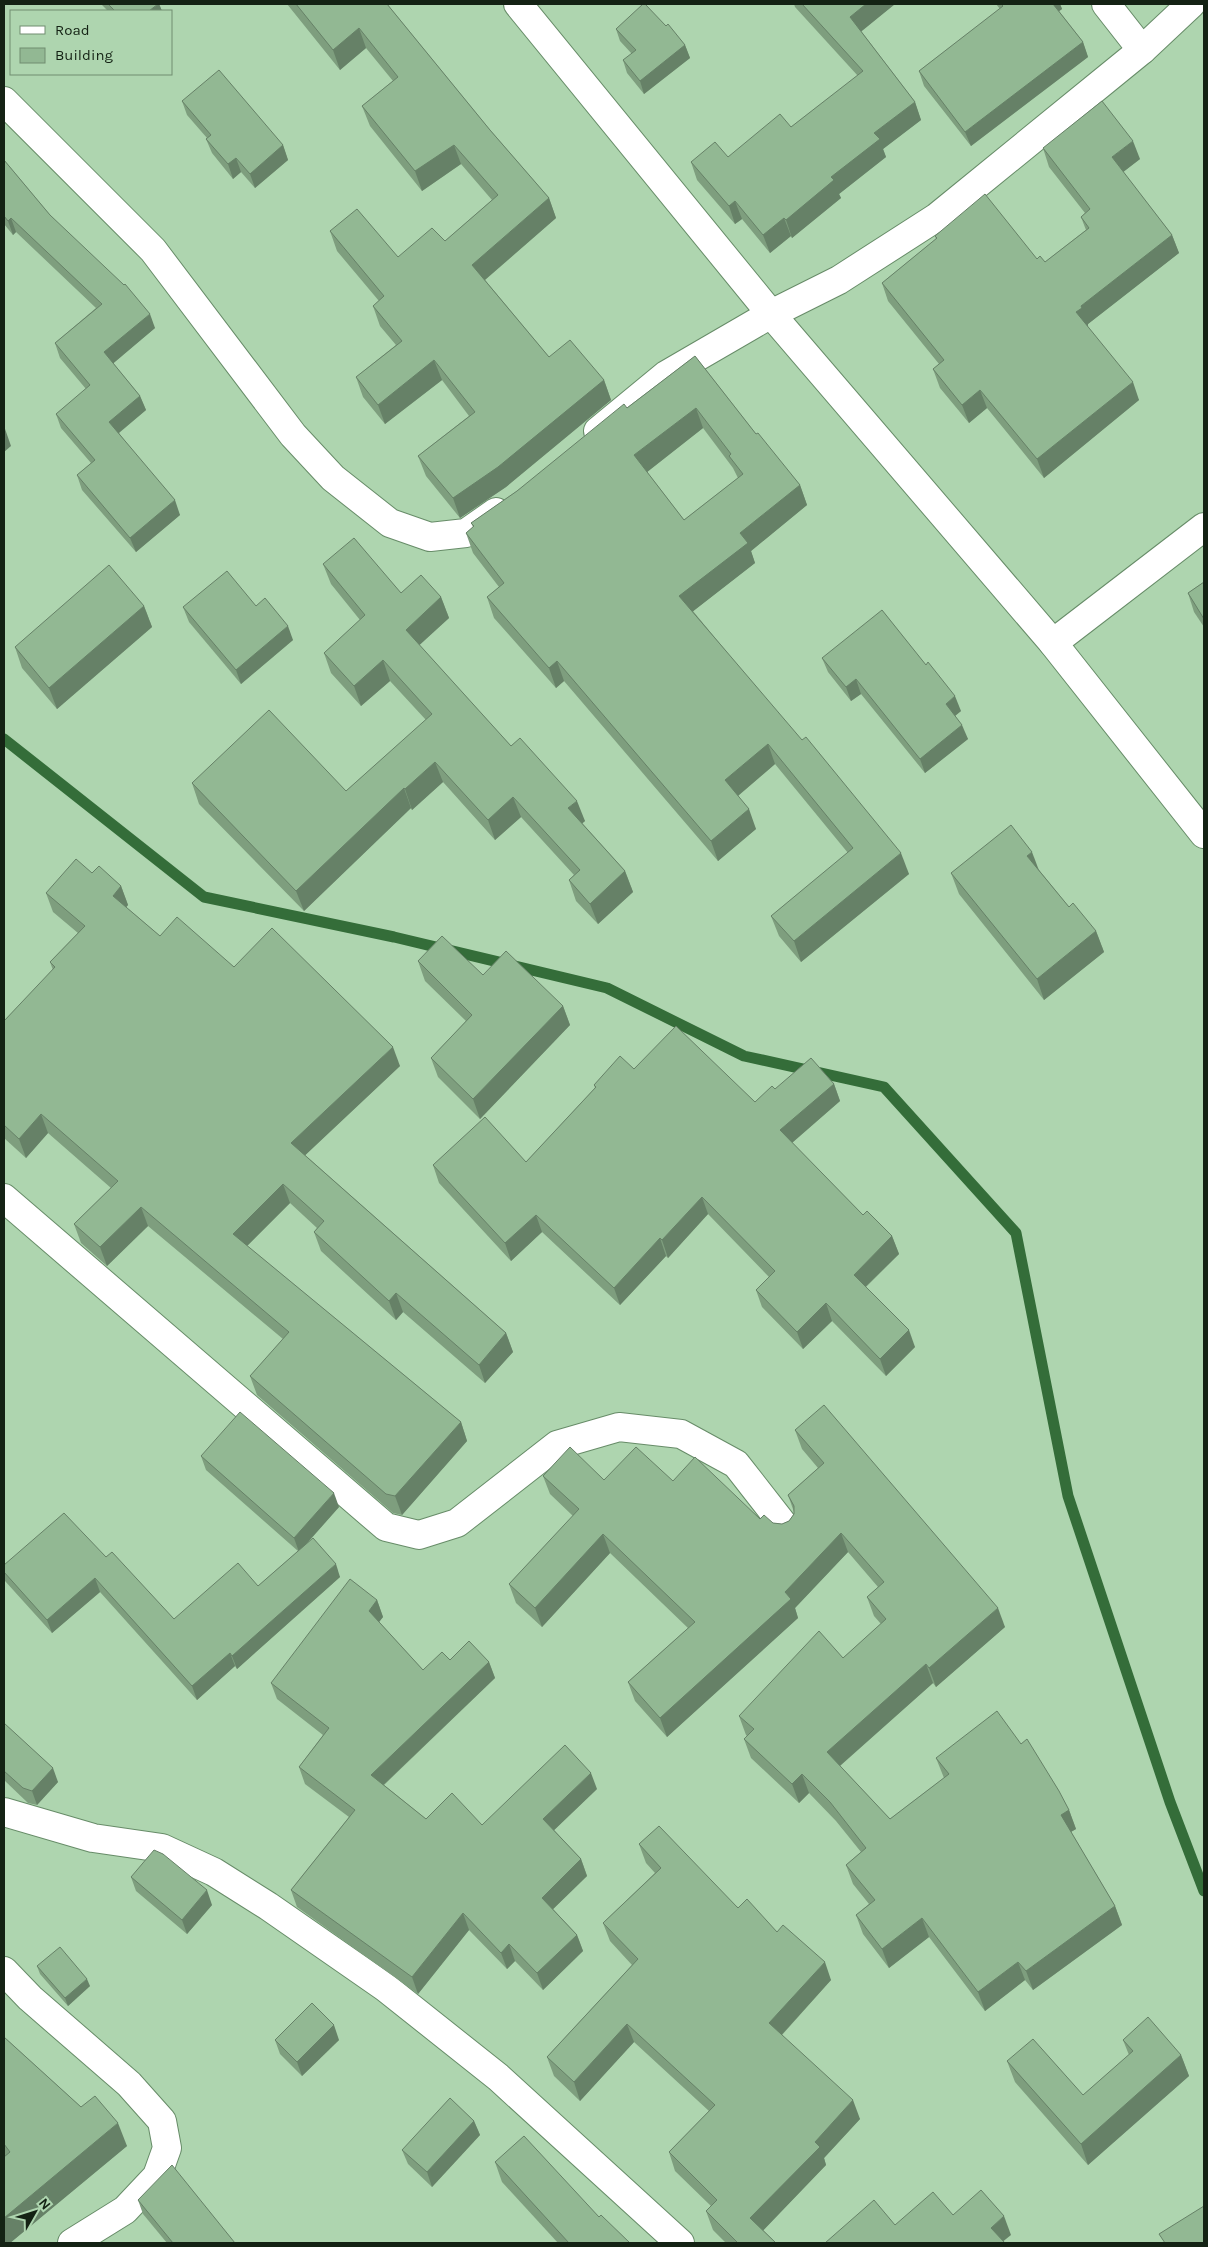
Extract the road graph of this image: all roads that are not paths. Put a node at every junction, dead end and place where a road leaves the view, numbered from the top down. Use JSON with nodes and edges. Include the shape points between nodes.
{"nodes":[{"id":1,"x":518,"y":4,"type":"edge"},
{"id":2,"x":1106,"y":4,"type":"edge"},
{"id":3,"x":1191,"y":4,"type":"edge"},
{"id":4,"x":1142,"y":50,"type":"junction"},
{"id":5,"x":4,"y":101,"type":"edge"},
{"id":6,"x":771,"y":314,"type":"junction"},
{"id":7,"x":575,"y":450,"type":"edge"},
{"id":8,"x":515,"y":499,"type":"edge"},
{"id":9,"x":1204,"y":527,"type":"edge"},
{"id":10,"x":1053,"y":644,"type":"junction"},
{"id":11,"x":1204,"y":834,"type":"edge"},
{"id":12,"x":4,"y":1198,"type":"edge"},
{"id":13,"x":786,"y":1528,"type":"edge"},
{"id":14,"x":4,"y":1812,"type":"edge"},
{"id":15,"x":4,"y":1971,"type":"edge"},
{"id":16,"x":72,"y":2243,"type":"edge"},
{"id":17,"x":680,"y":2243,"type":"edge"}],
"edges":[{"from":1,"to":6,"type":"street"},
{"from":2,"to":4,"type":"street"},
{"from":3,"to":4,"type":"street"},
{"from":4,"to":6,"type":"street","via":[[937,217],[839,280]]},
{"from":5,"to":8,"type":"street","via":[[153,250],[293,435],[333,478],[390,523],[430,537],[466,532]]},
{"from":6,"to":7,"type":"street","via":[[666,375]]},
{"from":6,"to":10,"type":"street"},
{"from":9,"to":10,"type":"street"},
{"from":10,"to":11,"type":"street"},
{"from":12,"to":13,"type":"street","via":[[386,1528],[419,1535],[457,1523],[557,1445],[619,1427],[681,1434],[736,1464]]},
{"from":14,"to":17,"type":"street","via":[[93,1838],[162,1848],[214,1872],[268,1906],[386,1988],[498,2077]]},
{"from":15,"to":16,"type":"street","via":[[30,1998],[129,2084],[162,2121],[167,2148],[157,2176],[125,2210]]}]}
